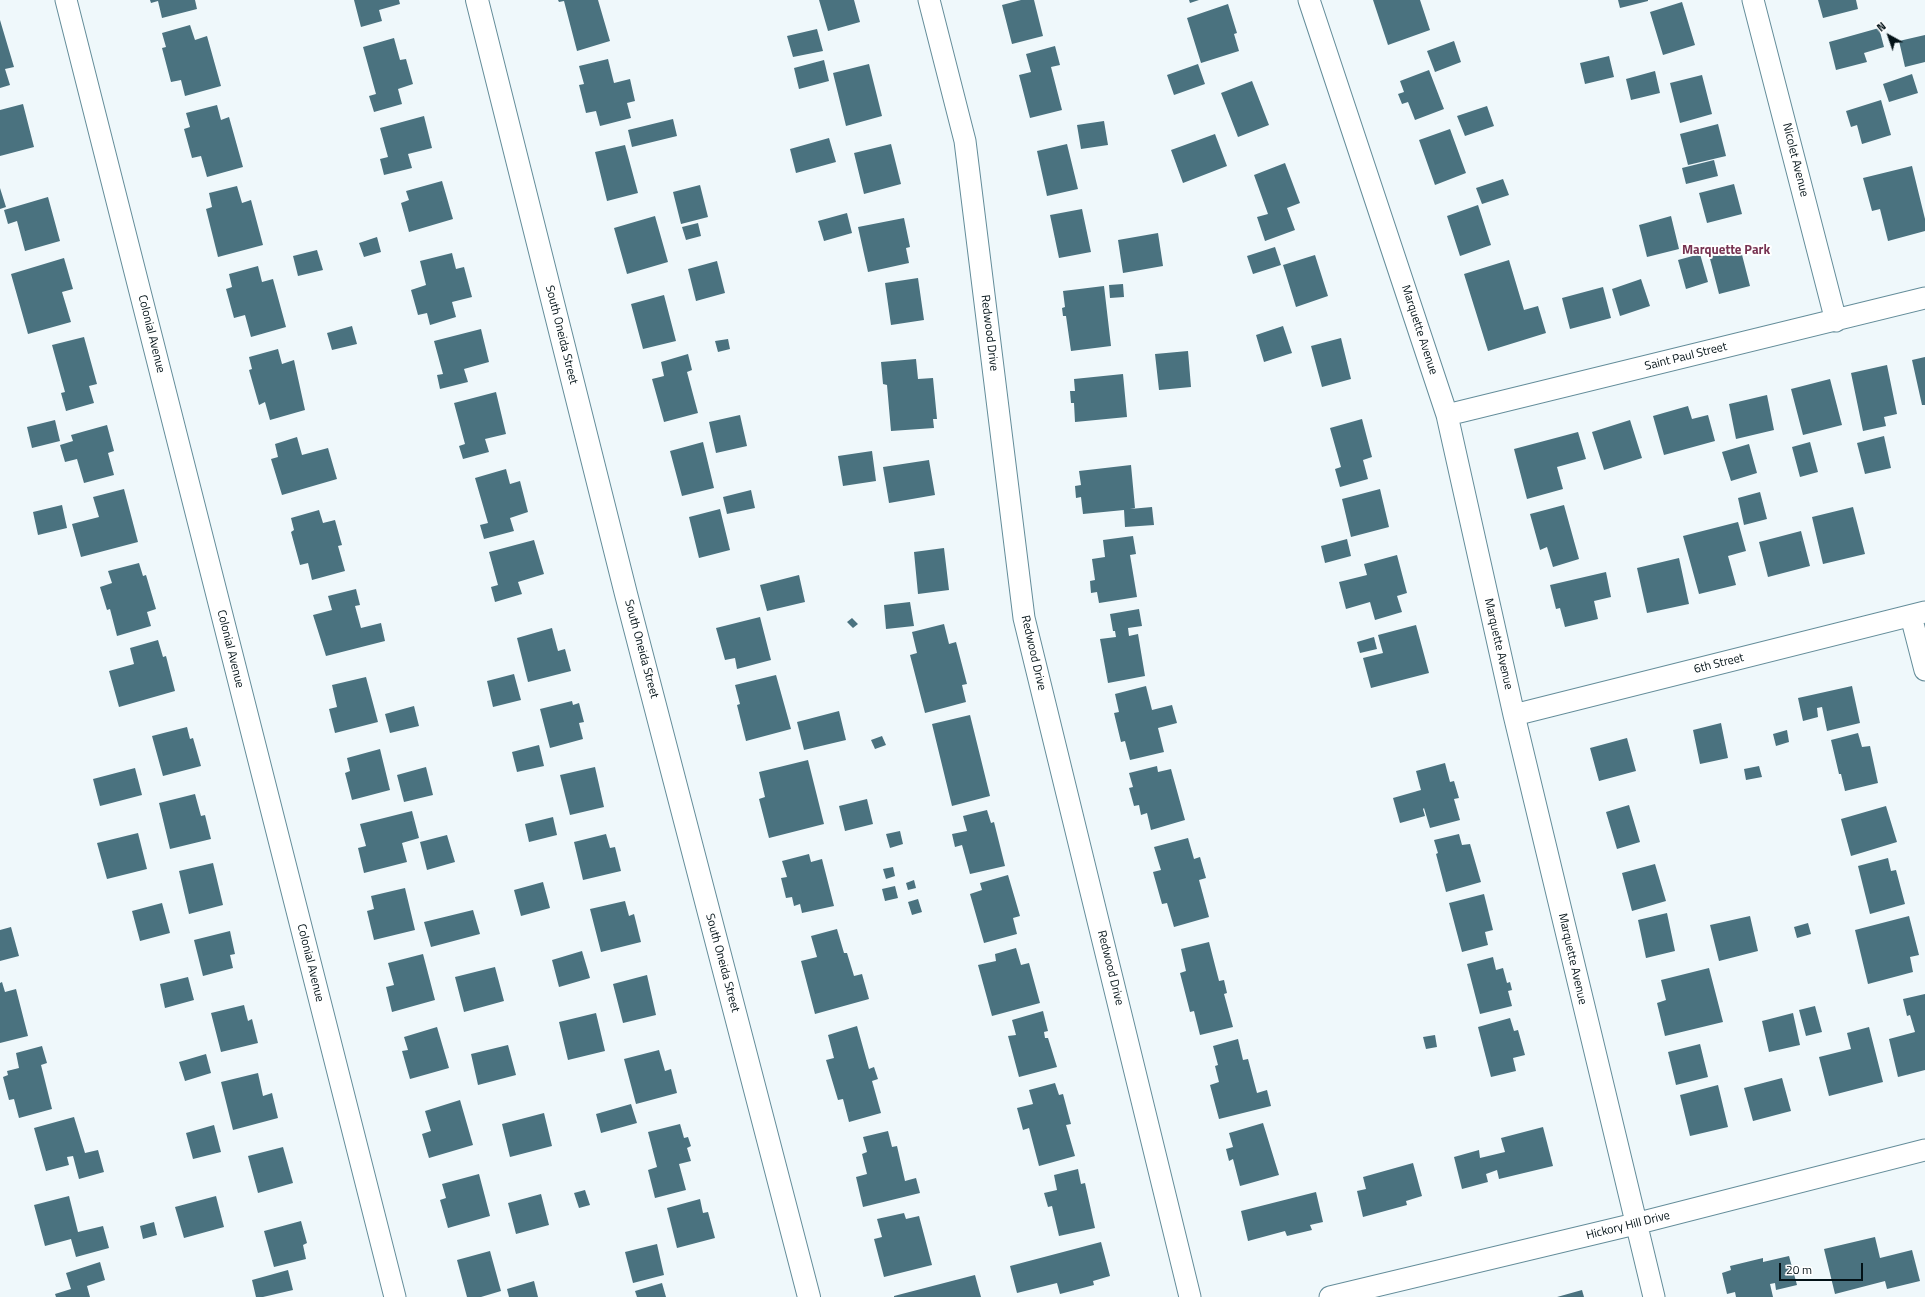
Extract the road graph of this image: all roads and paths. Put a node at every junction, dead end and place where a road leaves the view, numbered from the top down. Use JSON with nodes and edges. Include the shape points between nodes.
{"nodes":[{"id":1,"x":66,"y":0,"type":"edge"},
{"id":2,"x":477,"y":0,"type":"edge"},
{"id":3,"x":929,"y":0,"type":"edge"},
{"id":4,"x":1309,"y":0,"type":"edge"},
{"id":5,"x":1753,"y":0,"type":"edge"},
{"id":6,"x":1925,"y":298,"type":"edge"},
{"id":7,"x":1836,"y":321,"type":"junction"},
{"id":8,"x":1447,"y":415,"type":"junction"},
{"id":9,"x":1918,"y":614,"type":"edge"},
{"id":10,"x":1925,"y":670,"type":"edge"},
{"id":11,"x":1514,"y":715,"type":"junction"},
{"id":12,"x":1925,"y":1150,"type":"edge"},
{"id":13,"x":1635,"y":1224,"type":"junction"},
{"id":14,"x":395,"y":1297,"type":"edge"},
{"id":15,"x":809,"y":1297,"type":"edge"},
{"id":16,"x":1190,"y":1297,"type":"edge"},
{"id":17,"x":1330,"y":1297,"type":"edge"},
{"id":18,"x":1654,"y":1297,"type":"edge"}],
"edges":[{"from":1,"to":14,"type":"street","name":"Colonial Avenue"},
{"from":2,"to":15,"type":"street","name":"South Oneida Street","via":[[624,586]]},
{"from":3,"to":16,"type":"street","name":"Redwood Drive","via":[[965,141],[1024,618]]},
{"from":4,"to":8,"type":"street","name":"Marquette Avenue"},
{"from":5,"to":7,"type":"street","name":"Nicolet Avenue"},
{"from":6,"to":7,"type":"street","name":"Saint Paul Street"},
{"from":7,"to":8,"type":"street","name":"Saint Paul Street"},
{"from":8,"to":11,"type":"street","name":"Marquette Avenue"},
{"from":9,"to":10,"type":"street"},
{"from":9,"to":11,"type":"street","name":"6th Street"},
{"from":11,"to":13,"type":"street","name":"Marquette Avenue"},
{"from":12,"to":13,"type":"street","name":"Hickory Hill Drive"},
{"from":13,"to":17,"type":"street","name":"Hickory Hill Drive"},
{"from":13,"to":18,"type":"street","name":"Marquette Avenue"}]}
